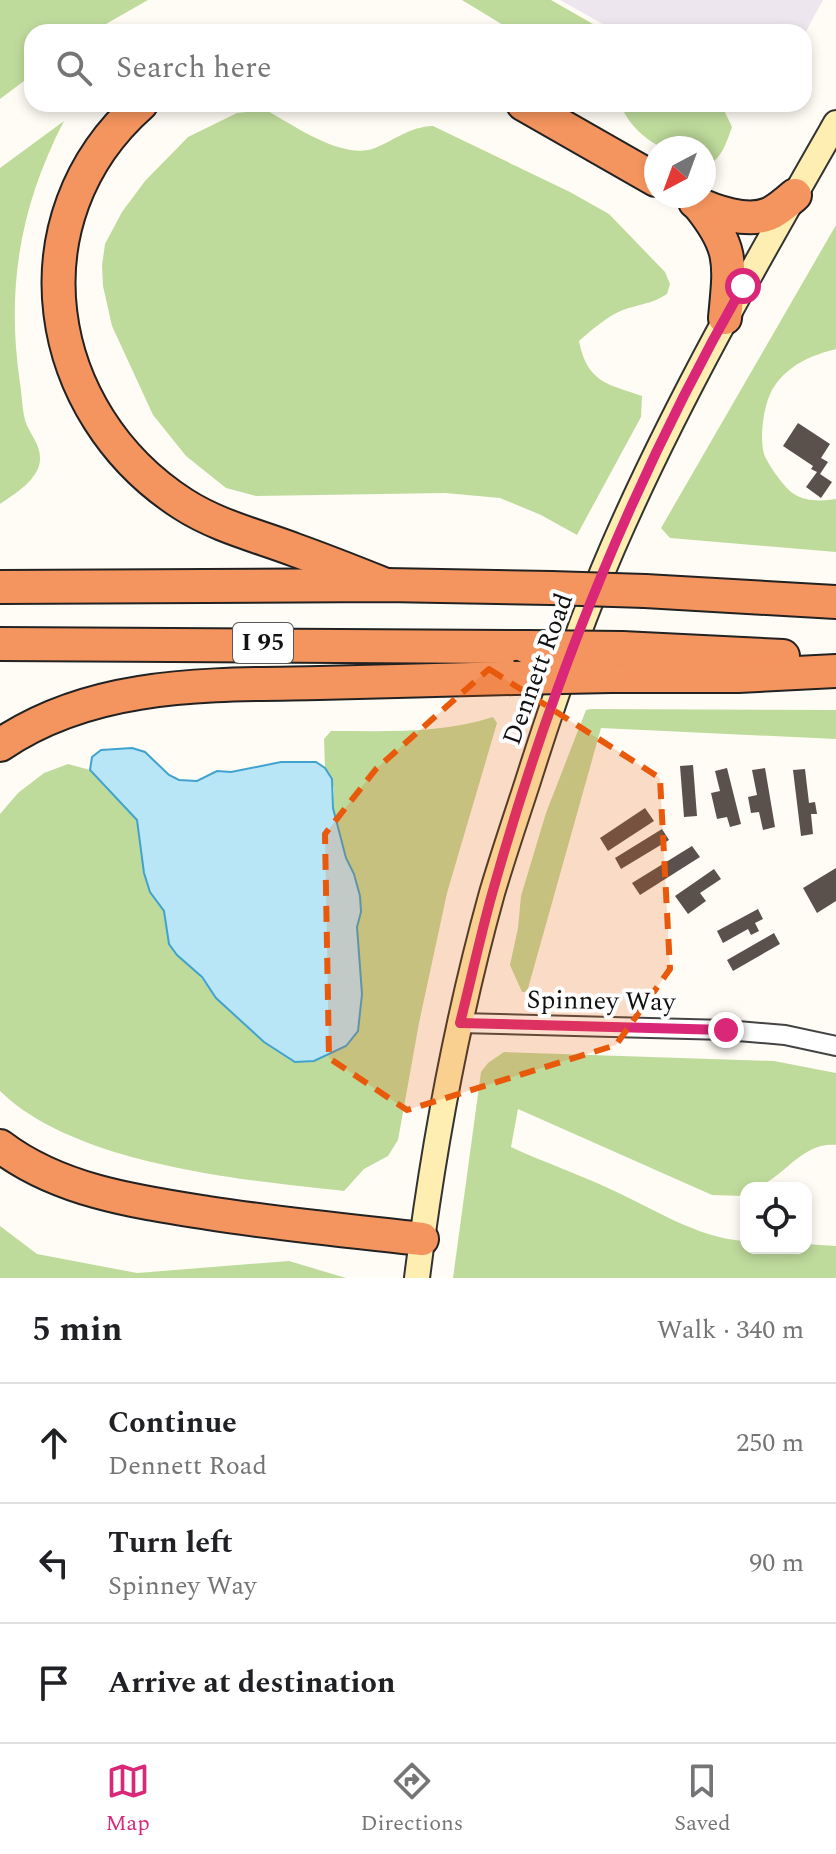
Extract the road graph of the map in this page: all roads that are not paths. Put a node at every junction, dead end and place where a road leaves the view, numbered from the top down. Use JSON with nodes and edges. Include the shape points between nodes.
{"nodes":[{"id":1,"x":134,"y":112,"type":"edge"},
{"id":2,"x":537,"y":112,"type":"edge"},
{"id":3,"x":836,"y":123,"type":"edge"},
{"id":4,"x":644,"y":173,"type":"edge"},
{"id":5,"x":795,"y":195,"type":"junction"},
{"id":6,"x":699,"y":208,"type":"edge"},
{"id":7,"x":711,"y":208,"type":"edge"},
{"id":8,"x":725,"y":318,"type":"junction"},
{"id":9,"x":386,"y":585,"type":"junction"},
{"id":10,"x":0,"y":587,"type":"edge"},
{"id":11,"x":836,"y":602,"type":"edge"},
{"id":12,"x":0,"y":644,"type":"edge"},
{"id":13,"x":836,"y":659,"type":"edge"},
{"id":14,"x":617,"y":662,"type":"junction"},
{"id":15,"x":836,"y":671,"type":"edge"},
{"id":16,"x":0,"y":745,"type":"edge"},
{"id":17,"x":460,"y":1023,"type":"junction"},
{"id":18,"x":836,"y":1046,"type":"edge"},
{"id":19,"x":0,"y":1146,"type":"edge"},
{"id":20,"x":422,"y":1239,"type":"junction"},
{"id":21,"x":417,"y":1278,"type":"edge"}],
"edges":[{"from":1,"to":9,"type":"highway","via":[[92,164],[75,198],[60,262],[64,338],[87,402],[125,456],[185,505]]},
{"from":2,"to":4,"type":"highway"},
{"from":3,"to":5,"type":"street","name":"Dennett Road"},
{"from":5,"to":7,"type":"highway","via":[[756,217]]},
{"from":5,"to":8,"type":"street","name":"Dennett Road"},
{"from":6,"to":8,"type":"highway","via":[[726,249],[730,282]]},
{"from":8,"to":17,"type":"street","name":"Dennett Road","via":[[612,548],[555,697],[492,894]]},
{"from":9,"to":10,"type":"highway","number":"I 95"},
{"from":9,"to":11,"type":"highway","number":"I 95","bridge":true},
{"from":12,"to":14,"type":"highway","number":"I 95","bridge":true,"via":[[527,647]]},
{"from":13,"to":14,"type":"highway","number":"I 95"},
{"from":14,"to":15,"type":"highway","via":[[738,676]]},
{"from":14,"to":16,"type":"highway","bridge":true,"via":[[514,678],[168,687],[81,706]]},
{"from":17,"to":18,"type":"street","name":"Spinney Way","via":[[726,1030]]},
{"from":17,"to":20,"type":"street","name":"Dennett Road"},
{"from":19,"to":20,"type":"highway","via":[[58,1178],[129,1199]]},
{"from":20,"to":21,"type":"street","name":"Dennett Road"}]}
